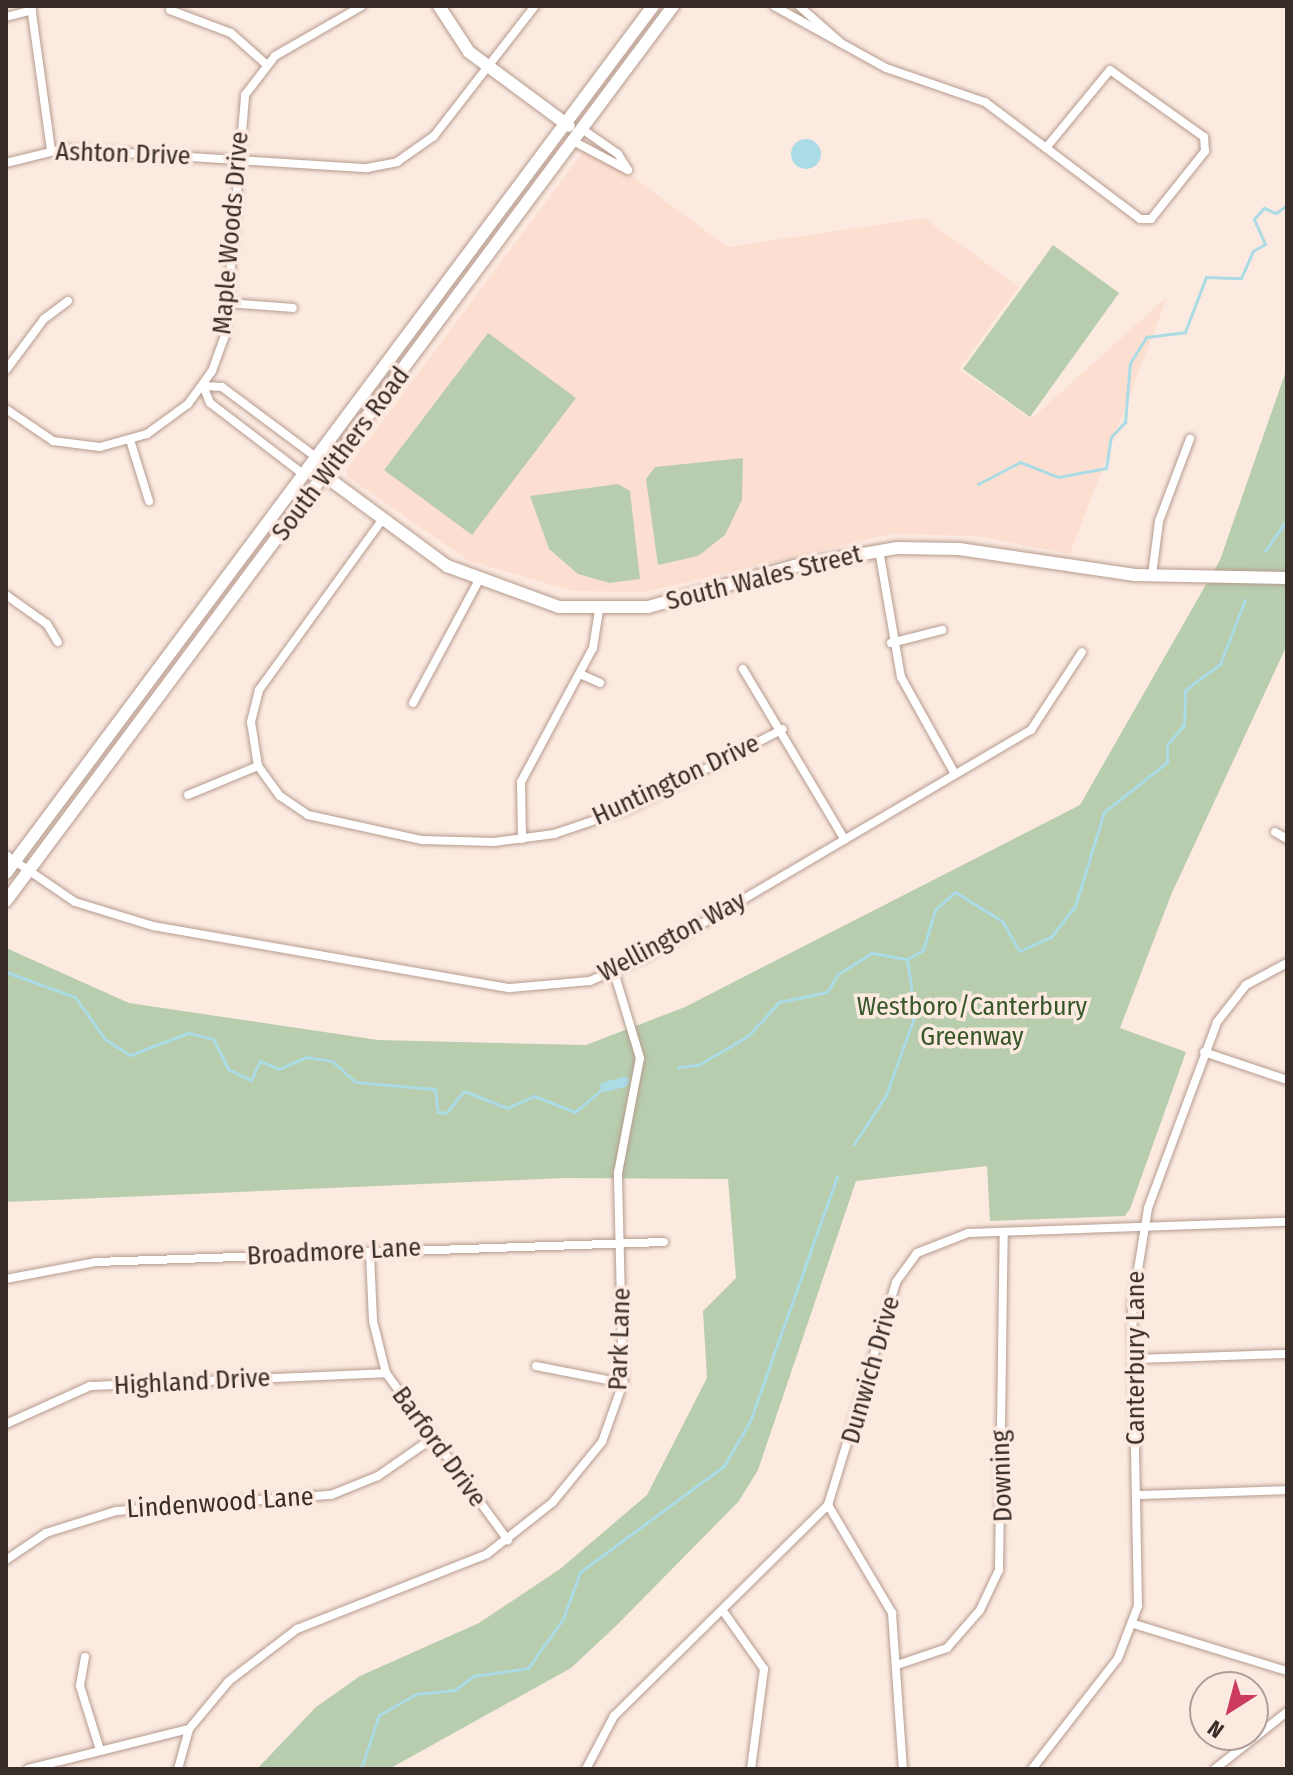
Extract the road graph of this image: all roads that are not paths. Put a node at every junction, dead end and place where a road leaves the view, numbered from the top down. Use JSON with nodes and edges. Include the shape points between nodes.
{"nodes":[{"id":1,"x":362,"y":6,"type":"edge"},
{"id":2,"x":439,"y":6,"type":"edge"},
{"id":3,"x":535,"y":6,"type":"edge"},
{"id":4,"x":653,"y":6,"type":"edge"},
{"id":5,"x":673,"y":6,"type":"edge"},
{"id":6,"x":774,"y":6,"type":"edge"},
{"id":7,"x":797,"y":6,"type":"edge"},
{"id":8,"x":32,"y":8,"type":"edge"},
{"id":9,"x":170,"y":10,"type":"dead end"},
{"id":10,"x":788,"y":16,"type":"junction"},
{"id":11,"x":6,"y":17,"type":"edge"},
{"id":12,"x":845,"y":46,"type":"junction"},
{"id":13,"x":266,"y":64,"type":"junction"},
{"id":14,"x":485,"y":67,"type":"junction"},
{"id":15,"x":565,"y":125,"type":"junction"},
{"id":16,"x":582,"y":129,"type":"junction"},
{"id":17,"x":573,"y":141,"type":"junction"},
{"id":18,"x":1046,"y":148,"type":"junction"},
{"id":19,"x":51,"y":150,"type":"junction"},
{"id":20,"x":238,"y":159,"type":"junction"},
{"id":21,"x":6,"y":163,"type":"edge"},
{"id":22,"x":68,"y":301,"type":"dead end"},
{"id":23,"x":228,"y":303,"type":"junction"},
{"id":24,"x":293,"y":308,"type":"dead end"},
{"id":25,"x":6,"y":370,"type":"edge"},
{"id":26,"x":203,"y":386,"type":"junction"},
{"id":27,"x":6,"y":409,"type":"edge"},
{"id":28,"x":1190,"y":439,"type":"dead end"},
{"id":29,"x":130,"y":440,"type":"junction"},
{"id":30,"x":316,"y":457,"type":"junction"},
{"id":31,"x":303,"y":474,"type":"junction"},
{"id":32,"x":325,"y":476,"type":"junction"},
{"id":33,"x":149,"y":501,"type":"dead end"},
{"id":34,"x":382,"y":520,"type":"junction"},
{"id":35,"x":879,"y":550,"type":"junction"},
{"id":36,"x":1152,"y":575,"type":"junction"},
{"id":37,"x":1287,"y":578,"type":"edge"},
{"id":38,"x":478,"y":582,"type":"junction"},
{"id":39,"x":6,"y":595,"type":"edge"},
{"id":40,"x":599,"y":610,"type":"junction"},
{"id":41,"x":942,"y":630,"type":"dead end"},
{"id":42,"x":58,"y":642,"type":"dead end"},
{"id":43,"x":891,"y":643,"type":"junction"},
{"id":44,"x":1082,"y":652,"type":"dead end"},
{"id":45,"x":743,"y":669,"type":"dead end"},
{"id":46,"x":580,"y":674,"type":"junction"},
{"id":47,"x":600,"y":683,"type":"dead end"},
{"id":48,"x":413,"y":703,"type":"dead end"},
{"id":49,"x":783,"y":729,"type":"junction"},
{"id":50,"x":258,"y":766,"type":"junction"},
{"id":51,"x":955,"y":774,"type":"junction"},
{"id":52,"x":188,"y":795,"type":"dead end"},
{"id":53,"x":1275,"y":832,"type":"dead end"},
{"id":54,"x":522,"y":839,"type":"junction"},
{"id":55,"x":1287,"y":839,"type":"edge"},
{"id":56,"x":845,"y":840,"type":"junction"},
{"id":57,"x":10,"y":858,"type":"edge"},
{"id":58,"x":28,"y":871,"type":"junction"},
{"id":59,"x":6,"y":873,"type":"edge"},
{"id":60,"x":6,"y":901,"type":"edge"},
{"id":61,"x":1287,"y":963,"type":"edge"},
{"id":62,"x":614,"y":972,"type":"junction"},
{"id":63,"x":1204,"y":1052,"type":"junction"},
{"id":64,"x":1287,"y":1080,"type":"edge"},
{"id":65,"x":1287,"y":1222,"type":"edge"},
{"id":66,"x":1143,"y":1226,"type":"junction"},
{"id":67,"x":1004,"y":1232,"type":"junction"},
{"id":68,"x":621,"y":1240,"type":"junction"},
{"id":69,"x":664,"y":1242,"type":"dead end"},
{"id":70,"x":370,"y":1254,"type":"junction"},
{"id":71,"x":6,"y":1279,"type":"edge"},
{"id":72,"x":1287,"y":1354,"type":"edge"},
{"id":73,"x":1133,"y":1359,"type":"junction"},
{"id":74,"x":536,"y":1366,"type":"dead end"},
{"id":75,"x":386,"y":1373,"type":"junction"},
{"id":76,"x":623,"y":1383,"type":"junction"},
{"id":77,"x":6,"y":1424,"type":"edge"},
{"id":78,"x":430,"y":1440,"type":"junction"},
{"id":79,"x":1287,"y":1490,"type":"edge"},
{"id":80,"x":1137,"y":1495,"type":"junction"},
{"id":81,"x":828,"y":1505,"type":"junction"},
{"id":82,"x":508,"y":1540,"type":"junction"},
{"id":83,"x":6,"y":1560,"type":"edge"},
{"id":84,"x":723,"y":1611,"type":"junction"},
{"id":85,"x":1134,"y":1624,"type":"junction"},
{"id":86,"x":85,"y":1657,"type":"dead end"},
{"id":87,"x":897,"y":1665,"type":"junction"},
{"id":88,"x":1287,"y":1671,"type":"edge"},
{"id":89,"x":1287,"y":1712,"type":"edge"},
{"id":90,"x":189,"y":1729,"type":"junction"},
{"id":91,"x":100,"y":1750,"type":"junction"},
{"id":92,"x":28,"y":1769,"type":"edge"},
{"id":93,"x":178,"y":1769,"type":"edge"},
{"id":94,"x":586,"y":1769,"type":"edge"},
{"id":95,"x":751,"y":1769,"type":"edge"},
{"id":96,"x":903,"y":1769,"type":"edge"},
{"id":97,"x":1032,"y":1769,"type":"edge"},
{"id":98,"x":1215,"y":1769,"type":"edge"}],
"edges":[{"from":1,"to":13,"type":"street","name":"Maple Woods Drive"},
{"from":2,"to":14,"type":"main road"},
{"from":3,"to":14,"type":"street","name":"Ashton Drive"},
{"from":4,"to":15,"type":"main road","name":"South Withers Road"},
{"from":5,"to":16,"type":"main road","name":"South Withers Road"},
{"from":6,"to":10,"type":"street"},
{"from":7,"to":10,"type":"street"},
{"from":7,"to":12,"type":"street"},
{"from":8,"to":11,"type":"street"},
{"from":8,"to":19,"type":"street"},
{"from":9,"to":13,"type":"street","via":[[231,33]]},
{"from":10,"to":12,"type":"street"},
{"from":12,"to":18,"type":"street","via":[[985,102]]},
{"from":13,"to":20,"type":"street","name":"Maple Woods Drive","via":[[245,95]]},
{"from":14,"to":15,"type":"main road"},
{"from":14,"to":20,"type":"street","name":"Ashton Drive","via":[[434,136],[397,162],[367,168]]},
{"from":15,"to":16,"type":"main road"},
{"from":15,"to":17,"type":"main road"},
{"from":15,"to":30,"type":"main road","name":"South Withers Road"},
{"from":16,"to":17,"type":"main road","name":"South Withers Road"},
{"from":16,"to":17,"type":"street","via":[[618,154],[628,170]]},
{"from":17,"to":32,"type":"main road","name":"South Withers Road"},
{"from":18,"to":18,"type":"street","via":[[1110,70],[1204,137],[1205,151],[1151,219],[1140,219]]},
{"from":19,"to":20,"type":"street","name":"Ashton Drive"},
{"from":19,"to":21,"type":"street","name":"Ashton Drive"},
{"from":20,"to":23,"type":"street","name":"Maple Woods Drive"},
{"from":22,"to":25,"type":"street","via":[[44,319]]},
{"from":23,"to":24,"type":"street"},
{"from":23,"to":26,"type":"street","name":"Maple Woods Drive","via":[[220,353]]},
{"from":26,"to":29,"type":"street","name":"Maple Woods Drive","via":[[176,416]]},
{"from":26,"to":30,"type":"street","via":[[222,387]]},
{"from":26,"to":31,"type":"street","via":[[210,403]]},
{"from":27,"to":29,"type":"street","name":"Maple Woods Drive","via":[[67,445]]},
{"from":28,"to":36,"type":"street","via":[[1159,521]]},
{"from":29,"to":33,"type":"street"},
{"from":30,"to":31,"type":"main road","name":"South Withers Road"},
{"from":30,"to":32,"type":"main road","name":"South Wales Street"},
{"from":31,"to":32,"type":"main road"},
{"from":31,"to":57,"type":"main road","name":"South Withers Road"},
{"from":32,"to":34,"type":"main road","name":"South Wales Street"},
{"from":32,"to":58,"type":"main road","name":"South Withers Road"},
{"from":34,"to":38,"type":"main road","name":"South Wales Street"},
{"from":34,"to":50,"type":"street","name":"Huntington Drive","via":[[259,690],[251,722]]},
{"from":35,"to":36,"type":"main road","name":"South Wales Street","via":[[959,549],[1070,570]]},
{"from":35,"to":40,"type":"main road","name":"South Wales Street","via":[[648,607]]},
{"from":35,"to":43,"type":"street"},
{"from":36,"to":37,"type":"main road","name":"South Wales Street"},
{"from":38,"to":40,"type":"main road","name":"South Wales Street","via":[[539,603]]},
{"from":38,"to":48,"type":"street"},
{"from":39,"to":42,"type":"street","via":[[47,624]]},
{"from":40,"to":46,"type":"street"},
{"from":41,"to":43,"type":"street"},
{"from":43,"to":51,"type":"street","via":[[918,715]]},
{"from":44,"to":51,"type":"street","name":"Wellington Way","via":[[1031,730]]},
{"from":45,"to":49,"type":"street"},
{"from":46,"to":47,"type":"street"},
{"from":46,"to":54,"type":"street","via":[[521,782]]},
{"from":49,"to":54,"type":"street","name":"Huntington Drive","via":[[628,809]]},
{"from":49,"to":56,"type":"street"},
{"from":50,"to":52,"type":"street"},
{"from":50,"to":54,"type":"street","name":"Huntington Drive","via":[[280,796],[308,815],[422,840]]},
{"from":51,"to":56,"type":"street","name":"Wellington Way"},
{"from":53,"to":55,"type":"street"},
{"from":56,"to":62,"type":"street","name":"Wellington Way"},
{"from":57,"to":58,"type":"street","name":"Wellington Way"},
{"from":57,"to":59,"type":"main road","name":"South Withers Road"},
{"from":58,"to":60,"type":"main road","name":"South Withers Road"},
{"from":58,"to":62,"type":"street","name":"Wellington Way","via":[[108,915],[431,976],[530,989]]},
{"from":61,"to":63,"type":"street","name":"Canterbury Lane","via":[[1235,996]]},
{"from":62,"to":68,"type":"street","name":"Park Lane","via":[[640,1058],[621,1141]]},
{"from":63,"to":64,"type":"street"},
{"from":63,"to":66,"type":"street","name":"Canterbury Lane"},
{"from":65,"to":66,"type":"street","name":"Dunwich Drive"},
{"from":66,"to":67,"type":"street","name":"Dunwich Drive"},
{"from":66,"to":73,"type":"street","name":"Canterbury Lane","via":[[1133,1274]]},
{"from":67,"to":81,"type":"street","name":"Dunwich Drive","via":[[945,1238],[901,1270]]},
{"from":67,"to":87,"type":"street","name":"Downing","via":[[999,1570],[980,1610],[947,1648]]},
{"from":68,"to":69,"type":"street","name":"Broadmore Lane"},
{"from":68,"to":70,"type":"street","name":"Broadmore Lane"},
{"from":68,"to":76,"type":"street","name":"Park Lane"},
{"from":70,"to":71,"type":"street","name":"Broadmore Lane","via":[[85,1263]]},
{"from":70,"to":75,"type":"street","name":"Barford Drive","via":[[375,1338]]},
{"from":72,"to":73,"type":"street"},
{"from":73,"to":80,"type":"street","name":"Canterbury Lane"},
{"from":74,"to":76,"type":"street"},
{"from":75,"to":77,"type":"street","name":"Highland Drive","via":[[90,1386]]},
{"from":75,"to":78,"type":"street","name":"Barford Drive"},
{"from":76,"to":82,"type":"street","name":"Park Lane","via":[[593,1455]]},
{"from":78,"to":82,"type":"street","name":"Barford Drive"},
{"from":78,"to":83,"type":"street","name":"Lindenwood Lane","via":[[378,1476],[331,1495],[91,1515]]},
{"from":79,"to":80,"type":"street"},
{"from":80,"to":85,"type":"street","name":"Canterbury Lane"},
{"from":81,"to":84,"type":"street","name":"Dunwich Drive"},
{"from":81,"to":87,"type":"street","via":[[885,1594]]},
{"from":82,"to":90,"type":"street","name":"Park Lane","via":[[297,1629],[229,1681]]},
{"from":84,"to":94,"type":"street","name":"Dunwich Drive","via":[[614,1716]]},
{"from":84,"to":95,"type":"street","via":[[764,1669]]},
{"from":85,"to":88,"type":"street"},
{"from":85,"to":97,"type":"street","name":"Canterbury Lane","via":[[1118,1658]]},
{"from":86,"to":91,"type":"street","via":[[80,1686]]},
{"from":87,"to":96,"type":"street"},
{"from":89,"to":98,"type":"street"},
{"from":90,"to":91,"type":"street"},
{"from":90,"to":93,"type":"street","name":"Park Lane"},
{"from":91,"to":92,"type":"street"}]}
